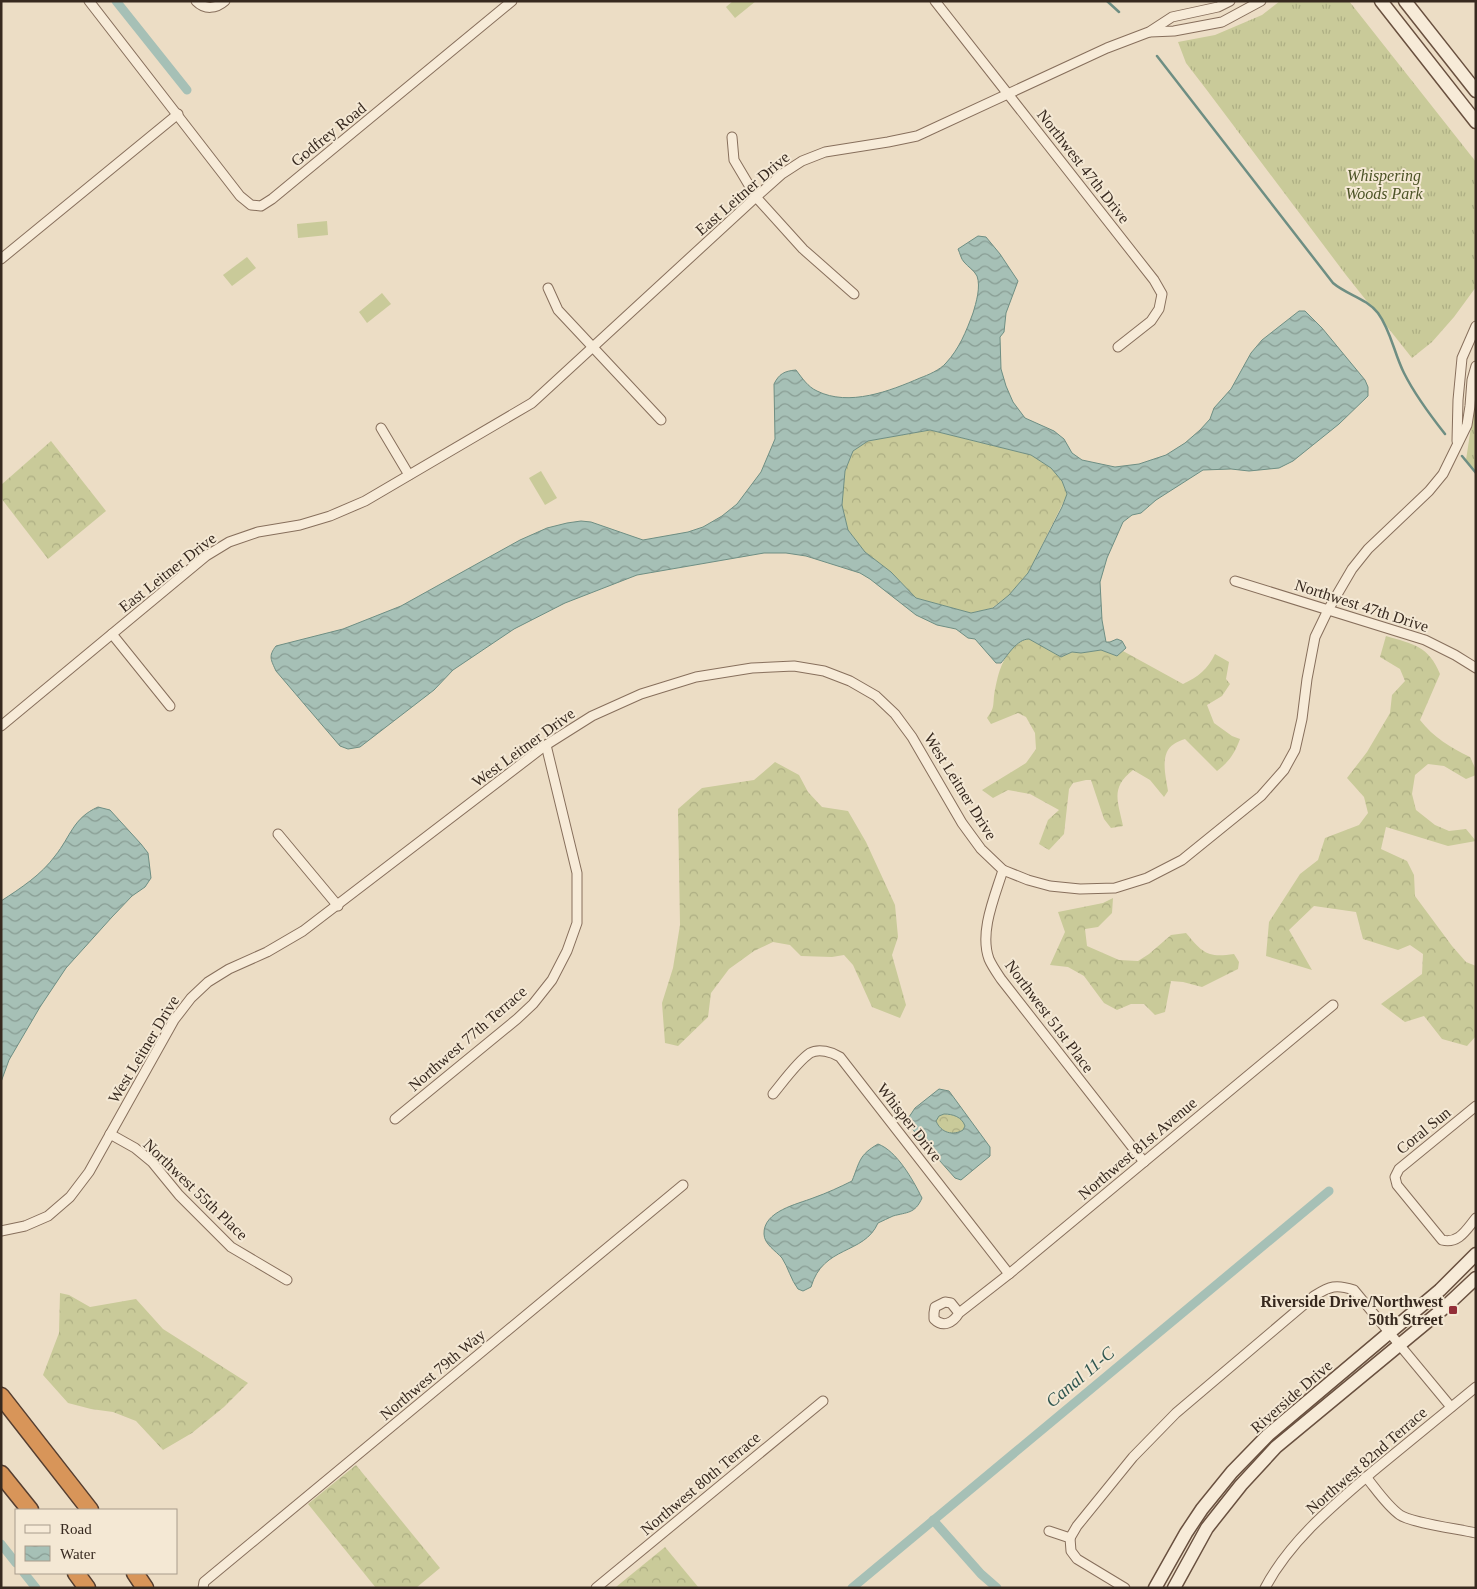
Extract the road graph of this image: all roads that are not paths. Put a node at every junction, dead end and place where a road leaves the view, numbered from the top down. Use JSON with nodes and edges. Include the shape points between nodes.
{"nodes":[{"id":1,"x":89,"y":1,"type":"edge"},
{"id":2,"x":196,"y":1,"type":"edge"},
{"id":3,"x":225,"y":1,"type":"edge"},
{"id":4,"x":512,"y":1,"type":"edge"},
{"id":5,"x":935,"y":1,"type":"edge"},
{"id":6,"x":1231,"y":1,"type":"edge"},
{"id":7,"x":1261,"y":1,"type":"edge"},
{"id":8,"x":1381,"y":1,"type":"edge"},
{"id":9,"x":1405,"y":1,"type":"edge"},
{"id":10,"x":1237,"y":15,"type":"junction"},
{"id":11,"x":1149,"y":32,"type":"junction"},
{"id":12,"x":1454,"y":64,"type":"junction"},
{"id":13,"x":1439,"y":75,"type":"junction"},
{"id":14,"x":1476,"y":91,"type":"edge"},
{"id":15,"x":1009,"y":94,"type":"junction"},
{"id":16,"x":178,"y":114,"type":"junction"},
{"id":17,"x":1476,"y":122,"type":"edge"},
{"id":18,"x":732,"y":137,"type":"dead end"},
{"id":19,"x":756,"y":197,"type":"junction"},
{"id":20,"x":1,"y":258,"type":"edge"},
{"id":21,"x":548,"y":288,"type":"dead end"},
{"id":22,"x":854,"y":294,"type":"dead end"},
{"id":23,"x":1476,"y":326,"type":"edge"},
{"id":24,"x":1118,"y":347,"type":"dead end"},
{"id":25,"x":593,"y":348,"type":"junction"},
{"id":26,"x":1476,"y":366,"type":"edge"},
{"id":27,"x":661,"y":420,"type":"dead end"},
{"id":28,"x":381,"y":428,"type":"dead end"},
{"id":29,"x":1457,"y":444,"type":"junction"},
{"id":30,"x":409,"y":475,"type":"junction"},
{"id":31,"x":1235,"y":581,"type":"dead end"},
{"id":32,"x":1328,"y":610,"type":"junction"},
{"id":33,"x":112,"y":634,"type":"junction"},
{"id":34,"x":1476,"y":668,"type":"edge"},
{"id":35,"x":170,"y":706,"type":"dead end"},
{"id":36,"x":1,"y":726,"type":"edge"},
{"id":37,"x":546,"y":745,"type":"junction"},
{"id":38,"x":278,"y":834,"type":"dead end"},
{"id":39,"x":1003,"y":870,"type":"junction"},
{"id":40,"x":338,"y":906,"type":"junction"},
{"id":41,"x":1333,"y":1004,"type":"dead end"},
{"id":42,"x":773,"y":1094,"type":"dead end"},
{"id":43,"x":1476,"y":1106,"type":"edge"},
{"id":44,"x":395,"y":1119,"type":"dead end"},
{"id":45,"x":110,"y":1134,"type":"junction"},
{"id":46,"x":1144,"y":1162,"type":"junction"},
{"id":47,"x":683,"y":1185,"type":"dead end"},
{"id":48,"x":1476,"y":1218,"type":"edge"},
{"id":49,"x":1,"y":1231,"type":"edge"},
{"id":50,"x":1476,"y":1254,"type":"edge"},
{"id":51,"x":1009,"y":1274,"type":"junction"},
{"id":52,"x":1476,"y":1278,"type":"edge"},
{"id":53,"x":287,"y":1280,"type":"dead end"},
{"id":54,"x":959,"y":1314,"type":"dead end"},
{"id":55,"x":1390,"y":1332,"type":"junction"},
{"id":56,"x":1400,"y":1344,"type":"junction"},
{"id":57,"x":1476,"y":1387,"type":"edge"},
{"id":58,"x":1,"y":1396,"type":"edge"},
{"id":59,"x":823,"y":1401,"type":"dead end"},
{"id":60,"x":1451,"y":1407,"type":"junction"},
{"id":61,"x":1,"y":1474,"type":"edge"},
{"id":62,"x":1366,"y":1477,"type":"junction"},
{"id":63,"x":29,"y":1509,"type":"edge"},
{"id":64,"x":89,"y":1509,"type":"edge"},
{"id":65,"x":1050,"y":1531,"type":"dead end"},
{"id":66,"x":1476,"y":1532,"type":"edge"},
{"id":67,"x":1070,"y":1538,"type":"junction"},
{"id":68,"x":77,"y":1574,"type":"edge"},
{"id":69,"x":136,"y":1574,"type":"edge"},
{"id":70,"x":87,"y":1588,"type":"edge"},
{"id":71,"x":145,"y":1588,"type":"edge"},
{"id":72,"x":203,"y":1588,"type":"edge"},
{"id":73,"x":596,"y":1588,"type":"edge"},
{"id":74,"x":1125,"y":1588,"type":"edge"},
{"id":75,"x":1155,"y":1588,"type":"edge"},
{"id":76,"x":1174,"y":1588,"type":"edge"},
{"id":77,"x":1265,"y":1588,"type":"edge"}],
"edges":[{"from":1,"to":16,"type":"street","name":"Godfrey Road"},
{"from":2,"to":3,"type":"street","via":[[208,8]]},
{"from":4,"to":16,"type":"street","name":"Godfrey Road","via":[[261,206],[251,206],[240,196]]},
{"from":5,"to":15,"type":"street","name":"Northwest 47th Drive"},
{"from":6,"to":10,"type":"street"},
{"from":6,"to":11,"type":"street","name":"East Leitner Drive","via":[[1172,17]]},
{"from":7,"to":10,"type":"street","name":"East Leitner Drive"},
{"from":8,"to":13,"type":"street"},
{"from":9,"to":12,"type":"street"},
{"from":10,"to":11,"type":"street","name":"East Leitner Drive","via":[[1191,29]]},
{"from":11,"to":15,"type":"street","name":"East Leitner Drive"},
{"from":12,"to":13,"type":"street"},
{"from":12,"to":14,"type":"street"},
{"from":13,"to":17,"type":"street"},
{"from":15,"to":19,"type":"street","name":"East Leitner Drive","via":[[918,136],[825,152],[802,161]]},
{"from":15,"to":24,"type":"street","name":"Northwest 47th Drive","via":[[1162,294],[1159,310],[1151,321]]},
{"from":16,"to":20,"type":"street"},
{"from":18,"to":19,"type":"street","via":[[734,160]]},
{"from":19,"to":22,"type":"street","via":[[803,249]]},
{"from":19,"to":25,"type":"street","name":"East Leitner Drive"},
{"from":21,"to":25,"type":"street","via":[[558,310]]},
{"from":23,"to":29,"type":"street","name":"West Leitner Drive","via":[[1462,358]]},
{"from":25,"to":27,"type":"street"},
{"from":25,"to":30,"type":"street","name":"East Leitner Drive","via":[[532,403]]},
{"from":26,"to":29,"type":"street","name":"West Leitner Drive","via":[[1466,425]]},
{"from":28,"to":30,"type":"street"},
{"from":29,"to":32,"type":"street","name":"West Leitner Drive","via":[[1443,474],[1368,549],[1352,568]]},
{"from":30,"to":33,"type":"street","name":"East Leitner Drive","via":[[365,501],[330,516],[229,542],[206,556]]},
{"from":31,"to":32,"type":"street","name":"Northwest 47th Drive"},
{"from":32,"to":34,"type":"street","name":"Northwest 47th Drive","via":[[1424,640]]},
{"from":32,"to":39,"type":"street","name":"West Leitner Drive","via":[[1315,637],[1295,750],[1284,770],[1261,796],[1182,860],[1147,878],[1115,888],[1050,886]]},
{"from":33,"to":35,"type":"street","name":"East Leitner Drive"},
{"from":33,"to":36,"type":"street","name":"East Leitner Drive"},
{"from":37,"to":39,"type":"street","name":"West Leitner Drive","via":[[592,716],[641,694],[696,677],[794,666],[824,671],[876,696],[895,714],[967,830]]},
{"from":37,"to":40,"type":"street","name":"West Leitner Drive"},
{"from":37,"to":44,"type":"street","name":"Northwest 77th Terrace","via":[[577,873],[577,923],[567,951],[552,980],[533,1004]]},
{"from":38,"to":40,"type":"street"},
{"from":39,"to":46,"type":"street","name":"Northwest 51st Place","via":[[989,916],[986,938],[989,959],[1001,979]]},
{"from":40,"to":45,"type":"street","name":"West Leitner Drive","via":[[303,931],[208,982],[190,998],[174,1020]]},
{"from":41,"to":46,"type":"street","name":"Northwest 81st Avenue"},
{"from":42,"to":51,"type":"street","name":"Whisper Drive","via":[[811,1052],[832,1052],[840,1057]]},
{"from":43,"to":48,"type":"street","name":"Coral Sun","via":[[1399,1169],[1395,1177],[1397,1185],[1442,1240],[1450,1242],[1456,1239]]},
{"from":45,"to":49,"type":"street","name":"West Leitner Drive","via":[[89,1172],[70,1197],[48,1216]]},
{"from":45,"to":53,"type":"street","name":"Northwest 55th Place","via":[[152,1162],[179,1195],[231,1247]]},
{"from":46,"to":51,"type":"street","name":"Northwest 81st Avenue"},
{"from":47,"to":72,"type":"street","name":"Northwest 79th Way","via":[[204,1582]]},
{"from":50,"to":55,"type":"street","name":"Riverside Drive"},
{"from":51,"to":54,"type":"street","name":"Northwest 81st Avenue"},
{"from":52,"to":56,"type":"street","name":"Riverside Drive"},
{"from":55,"to":56,"type":"street"},
{"from":55,"to":67,"type":"street","via":[[1354,1290],[1342,1286],[1326,1289],[1314,1296],[1176,1414],[1133,1458]]},
{"from":55,"to":75,"type":"street","name":"Riverside Drive","via":[[1268,1435],[1232,1472],[1186,1533]]},
{"from":56,"to":60,"type":"street"},
{"from":56,"to":76,"type":"street","name":"Riverside Drive","via":[[1276,1447],[1207,1528]]},
{"from":57,"to":60,"type":"street","name":"Northwest 82nd Terrace"},
{"from":58,"to":64,"type":"highway"},
{"from":59,"to":73,"type":"street","name":"Northwest 80th Terrace"},
{"from":60,"to":62,"type":"street","name":"Northwest 82nd Terrace"},
{"from":61,"to":63,"type":"highway"},
{"from":62,"to":66,"type":"street","via":[[1401,1516]]},
{"from":62,"to":77,"type":"street","name":"Northwest 82nd Terrace","via":[[1309,1529]]},
{"from":65,"to":67,"type":"street"},
{"from":67,"to":74,"type":"street","via":[[1071,1551],[1077,1559]]},
{"from":68,"to":70,"type":"highway"},
{"from":69,"to":71,"type":"highway"}]}
